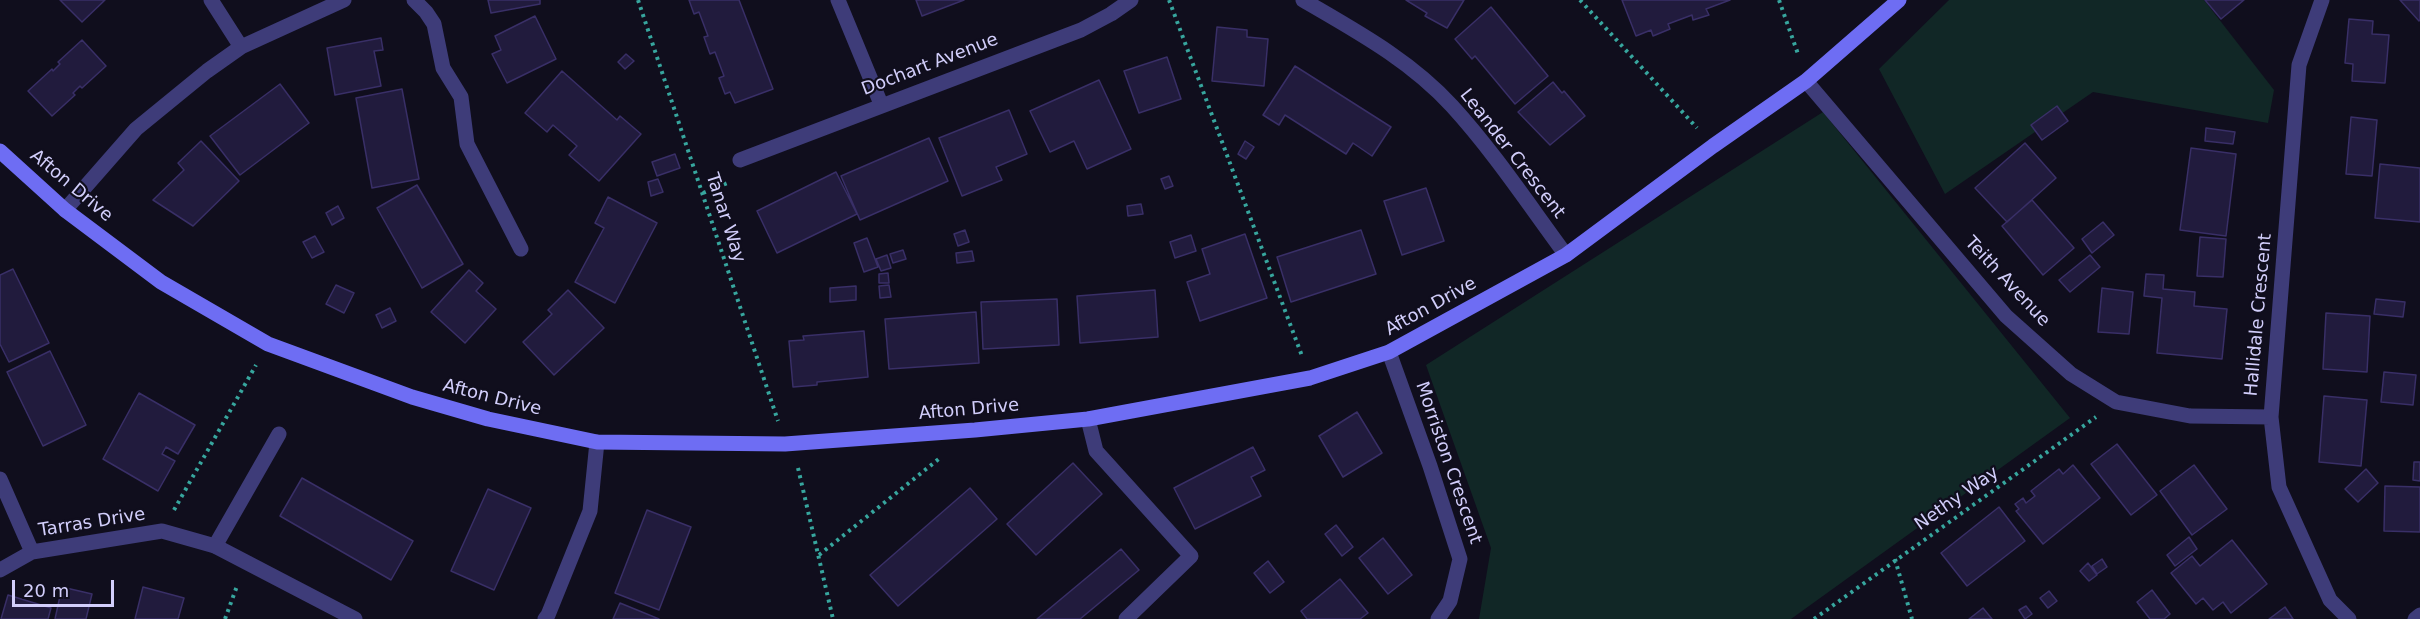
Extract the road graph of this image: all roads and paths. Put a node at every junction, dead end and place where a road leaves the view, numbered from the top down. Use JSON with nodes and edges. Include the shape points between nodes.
{"nodes":[{"id":1,"x":211,"y":0,"type":"edge"},
{"id":2,"x":344,"y":0,"type":"edge"},
{"id":3,"x":414,"y":0,"type":"edge"},
{"id":4,"x":638,"y":0,"type":"edge"},
{"id":5,"x":838,"y":0,"type":"edge"},
{"id":6,"x":1131,"y":0,"type":"edge"},
{"id":7,"x":1169,"y":0,"type":"edge"},
{"id":8,"x":1303,"y":0,"type":"edge"},
{"id":9,"x":1580,"y":0,"type":"edge"},
{"id":10,"x":1779,"y":0,"type":"edge"},
{"id":11,"x":1899,"y":0,"type":"edge"},
{"id":12,"x":2322,"y":0,"type":"edge"},
{"id":13,"x":241,"y":47,"type":"junction"},
{"id":14,"x":1806,"y":81,"type":"junction"},
{"id":15,"x":881,"y":104,"type":"junction"},
{"id":16,"x":1713,"y":146,"type":"junction"},
{"id":17,"x":0,"y":151,"type":"edge"},
{"id":18,"x":740,"y":160,"type":"dead end"},
{"id":19,"x":65,"y":210,"type":"junction"},
{"id":20,"x":521,"y":249,"type":"dead end"},
{"id":21,"x":1566,"y":255,"type":"junction"},
{"id":22,"x":268,"y":344,"type":"junction"},
{"id":23,"x":1389,"y":352,"type":"junction"},
{"id":24,"x":1310,"y":378,"type":"junction"},
{"id":25,"x":2116,"y":402,"type":"junction"},
{"id":26,"x":2271,"y":417,"type":"junction"},
{"id":27,"x":1088,"y":419,"type":"junction"},
{"id":28,"x":975,"y":430,"type":"junction"},
{"id":29,"x":279,"y":434,"type":"dead end"},
{"id":30,"x":597,"y":442,"type":"junction"},
{"id":31,"x":789,"y":444,"type":"junction"},
{"id":32,"x":0,"y":479,"type":"edge"},
{"id":33,"x":162,"y":531,"type":"junction"},
{"id":34,"x":215,"y":546,"type":"junction"},
{"id":35,"x":32,"y":552,"type":"junction"},
{"id":36,"x":819,"y":555,"type":"junction"},
{"id":37,"x":1896,"y":559,"type":"junction"},
{"id":38,"x":245,"y":564,"type":"junction"},
{"id":39,"x":0,"y":570,"type":"edge"},
{"id":40,"x":2420,"y":615,"type":"edge"},
{"id":41,"x":1816,"y":618,"type":"edge"},
{"id":42,"x":225,"y":619,"type":"edge"},
{"id":43,"x":355,"y":619,"type":"edge"},
{"id":44,"x":545,"y":619,"type":"edge"},
{"id":45,"x":833,"y":619,"type":"edge"},
{"id":46,"x":1125,"y":619,"type":"edge"},
{"id":47,"x":1438,"y":619,"type":"edge"},
{"id":48,"x":1912,"y":619,"type":"edge"},
{"id":49,"x":2349,"y":619,"type":"edge"},
{"id":50,"x":2415,"y":619,"type":"edge"}],
"edges":[{"from":1,"to":13,"type":"street"},
{"from":2,"to":13,"type":"street"},
{"from":3,"to":20,"type":"street","via":[[434,24],[443,68],[461,96],[467,144]]},
{"from":4,"to":31,"type":"path","name":"Tanar Way"},
{"from":5,"to":15,"type":"street"},
{"from":6,"to":15,"type":"street","name":"Dochart Avenue","via":[[1081,30]]},
{"from":7,"to":24,"type":"path"},
{"from":8,"to":21,"type":"street","name":"Leander Crescent","via":[[1380,45],[1451,105]]},
{"from":9,"to":16,"type":"path"},
{"from":10,"to":14,"type":"path"},
{"from":11,"to":14,"type":"street","name":"Afton Drive"},
{"from":12,"to":26,"type":"street","name":"Hallidale Crescent","via":[[2300,65]]},
{"from":13,"to":19,"type":"street","via":[[136,129]]},
{"from":14,"to":16,"type":"street","name":"Afton Drive"},
{"from":14,"to":25,"type":"street","name":"Teith Avenue","via":[[2006,316],[2071,374]]},
{"from":15,"to":18,"type":"street","name":"Dochart Avenue"},
{"from":16,"to":21,"type":"street","name":"Afton Drive"},
{"from":17,"to":19,"type":"street","name":"Afton Drive"},
{"from":19,"to":22,"type":"street","name":"Afton Drive","via":[[161,282]]},
{"from":21,"to":23,"type":"street","name":"Afton Drive"},
{"from":22,"to":30,"type":"street","name":"Afton Drive","via":[[412,397],[488,419]]},
{"from":22,"to":33,"type":"path"},
{"from":23,"to":24,"type":"street","name":"Afton Drive"},
{"from":23,"to":47,"type":"street","name":"Morriston Crescent","via":[[1460,559],[1450,601]]},
{"from":24,"to":27,"type":"street","name":"Afton Drive"},
{"from":25,"to":26,"type":"street","name":"Teith Avenue","via":[[2190,416]]},
{"from":25,"to":37,"type":"path","name":"Nethy Way"},
{"from":26,"to":49,"type":"street","name":"Hallidale Crescent","via":[[2279,487],[2330,600]]},
{"from":27,"to":28,"type":"street","name":"Afton Drive"},
{"from":27,"to":46,"type":"street","via":[[1096,452],[1191,555]]},
{"from":28,"to":31,"type":"street","name":"Afton Drive"},
{"from":28,"to":36,"type":"path"},
{"from":29,"to":34,"type":"street"},
{"from":30,"to":31,"type":"street","name":"Afton Drive"},
{"from":30,"to":44,"type":"street","via":[[590,511]]},
{"from":31,"to":36,"type":"path","name":"Tanar Way"},
{"from":32,"to":35,"type":"street"},
{"from":33,"to":34,"type":"street","name":"Tarras Drive"},
{"from":33,"to":35,"type":"street","name":"Tarras Drive"},
{"from":34,"to":38,"type":"street","name":"Tarras Drive"},
{"from":35,"to":39,"type":"street","name":"Tarras Drive"},
{"from":36,"to":45,"type":"path","name":"Tanar Way"},
{"from":37,"to":41,"type":"path","name":"Nethy Way"},
{"from":37,"to":48,"type":"path"},
{"from":38,"to":42,"type":"path"},
{"from":38,"to":43,"type":"street","name":"Tarras Drive"},
{"from":40,"to":50,"type":"street"}]}
